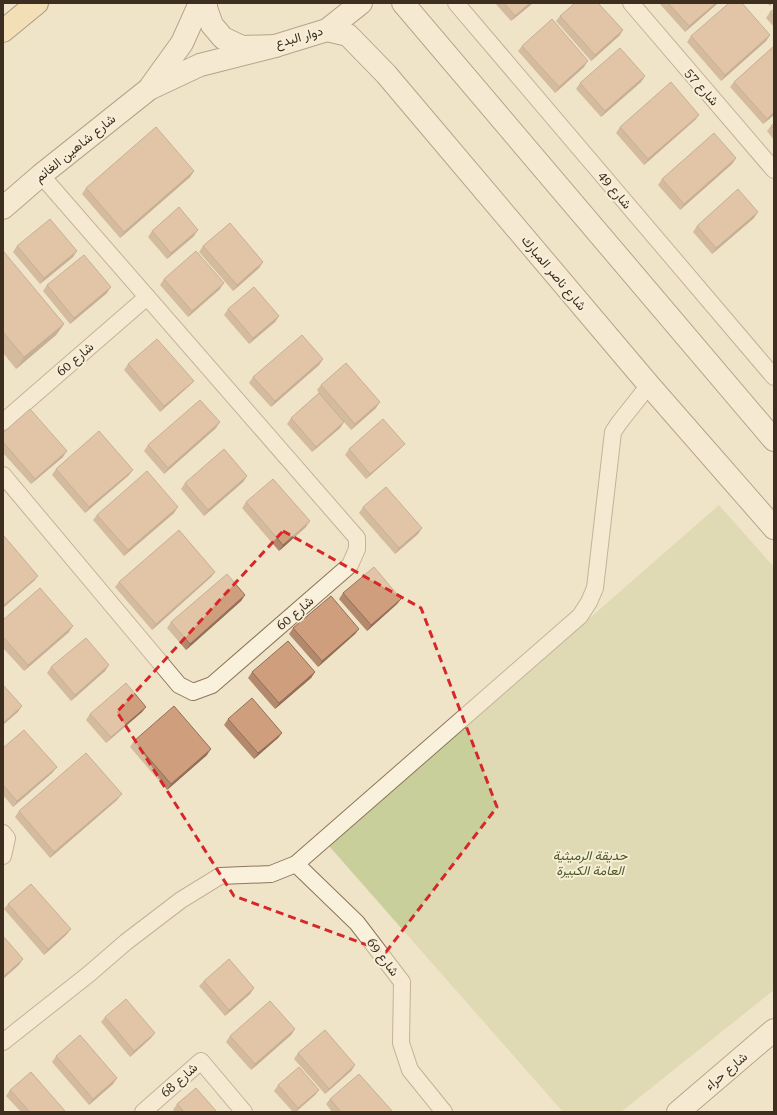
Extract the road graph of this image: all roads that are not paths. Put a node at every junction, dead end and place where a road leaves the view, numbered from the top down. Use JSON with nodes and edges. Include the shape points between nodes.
{"nodes":[{"id":1,"x":37,"y":3,"type":"edge"},
{"id":2,"x":200,"y":3,"type":"edge"},
{"id":3,"x":206,"y":3,"type":"edge"},
{"id":4,"x":361,"y":3,"type":"edge"},
{"id":5,"x":403,"y":3,"type":"edge"},
{"id":6,"x":456,"y":3,"type":"edge"},
{"id":7,"x":631,"y":3,"type":"edge"},
{"id":8,"x":327,"y":30,"type":"junction"},
{"id":9,"x":3,"y":31,"type":"edge"},
{"id":10,"x":275,"y":46,"type":"junction"},
{"id":11,"x":149,"y":89,"type":"junction"},
{"id":12,"x":774,"y":170,"type":"edge"},
{"id":13,"x":41,"y":175,"type":"junction"},
{"id":14,"x":3,"y":208,"type":"edge"},
{"id":15,"x":147,"y":297,"type":"junction"},
{"id":16,"x":774,"y":377,"type":"edge"},
{"id":17,"x":649,"y":385,"type":"junction"},
{"id":18,"x":3,"y":422,"type":"edge"},
{"id":19,"x":774,"y":440,"type":"edge"},
{"id":20,"x":3,"y":475,"type":"edge"},
{"id":21,"x":774,"y":528,"type":"edge"},
{"id":22,"x":3,"y":833,"type":"edge"},
{"id":23,"x":3,"y":856,"type":"edge"},
{"id":24,"x":296,"y":864,"type":"junction"},
{"id":25,"x":774,"y":1030,"type":"edge"},
{"id":26,"x":3,"y":1042,"type":"edge"},
{"id":27,"x":143,"y":1112,"type":"edge"},
{"id":28,"x":244,"y":1112,"type":"edge"},
{"id":29,"x":444,"y":1112,"type":"edge"},
{"id":30,"x":678,"y":1112,"type":"edge"}],
"edges":[{"from":1,"to":9,"type":"main road"},
{"from":2,"to":11,"type":"street","name":"شارع شاهين الغانم","via":[[182,43]]},
{"from":3,"to":10,"type":"street","name":"دوار البدع","via":[[212,25],[223,38],[242,47]]},
{"from":4,"to":8,"type":"street","name":"دوار البدع"},
{"from":5,"to":19,"type":"street"},
{"from":6,"to":16,"type":"street","name":"شارع 49"},
{"from":7,"to":12,"type":"street","name":"شارع 57"},
{"from":8,"to":10,"type":"street","name":"دوار البدع"},
{"from":8,"to":17,"type":"street","name":"شارع ناصر المبارك","via":[[348,35],[386,74]]},
{"from":10,"to":11,"type":"street","name":"شارع شاهين الغانم","via":[[200,65]]},
{"from":11,"to":13,"type":"street","name":"شارع شاهين الغانم"},
{"from":13,"to":14,"type":"street","name":"شارع شاهين الغانم"},
{"from":13,"to":15,"type":"street","name":"شارع 60"},
{"from":15,"to":18,"type":"street","name":"شارع 60"},
{"from":15,"to":20,"type":"street","name":"شارع 60","via":[[357,538],[357,549],[350,565],[212,685],[193,692],[179,686]]},
{"from":17,"to":21,"type":"street","name":"شارع ناصر المبارك"},
{"from":17,"to":24,"type":"street","via":[[613,432],[595,588],[580,616]]},
{"from":22,"to":23,"type":"street","via":[[7,838]]},
{"from":24,"to":26,"type":"street","via":[[270,874],[220,876],[182,900],[126,942]]},
{"from":24,"to":29,"type":"street","name":"شارع 69","via":[[357,923],[402,982],[401,1043],[410,1070]]},
{"from":25,"to":30,"type":"street","name":"شارع حراء"},
{"from":27,"to":28,"type":"street","name":"شارع 68","via":[[201,1061]]}]}
